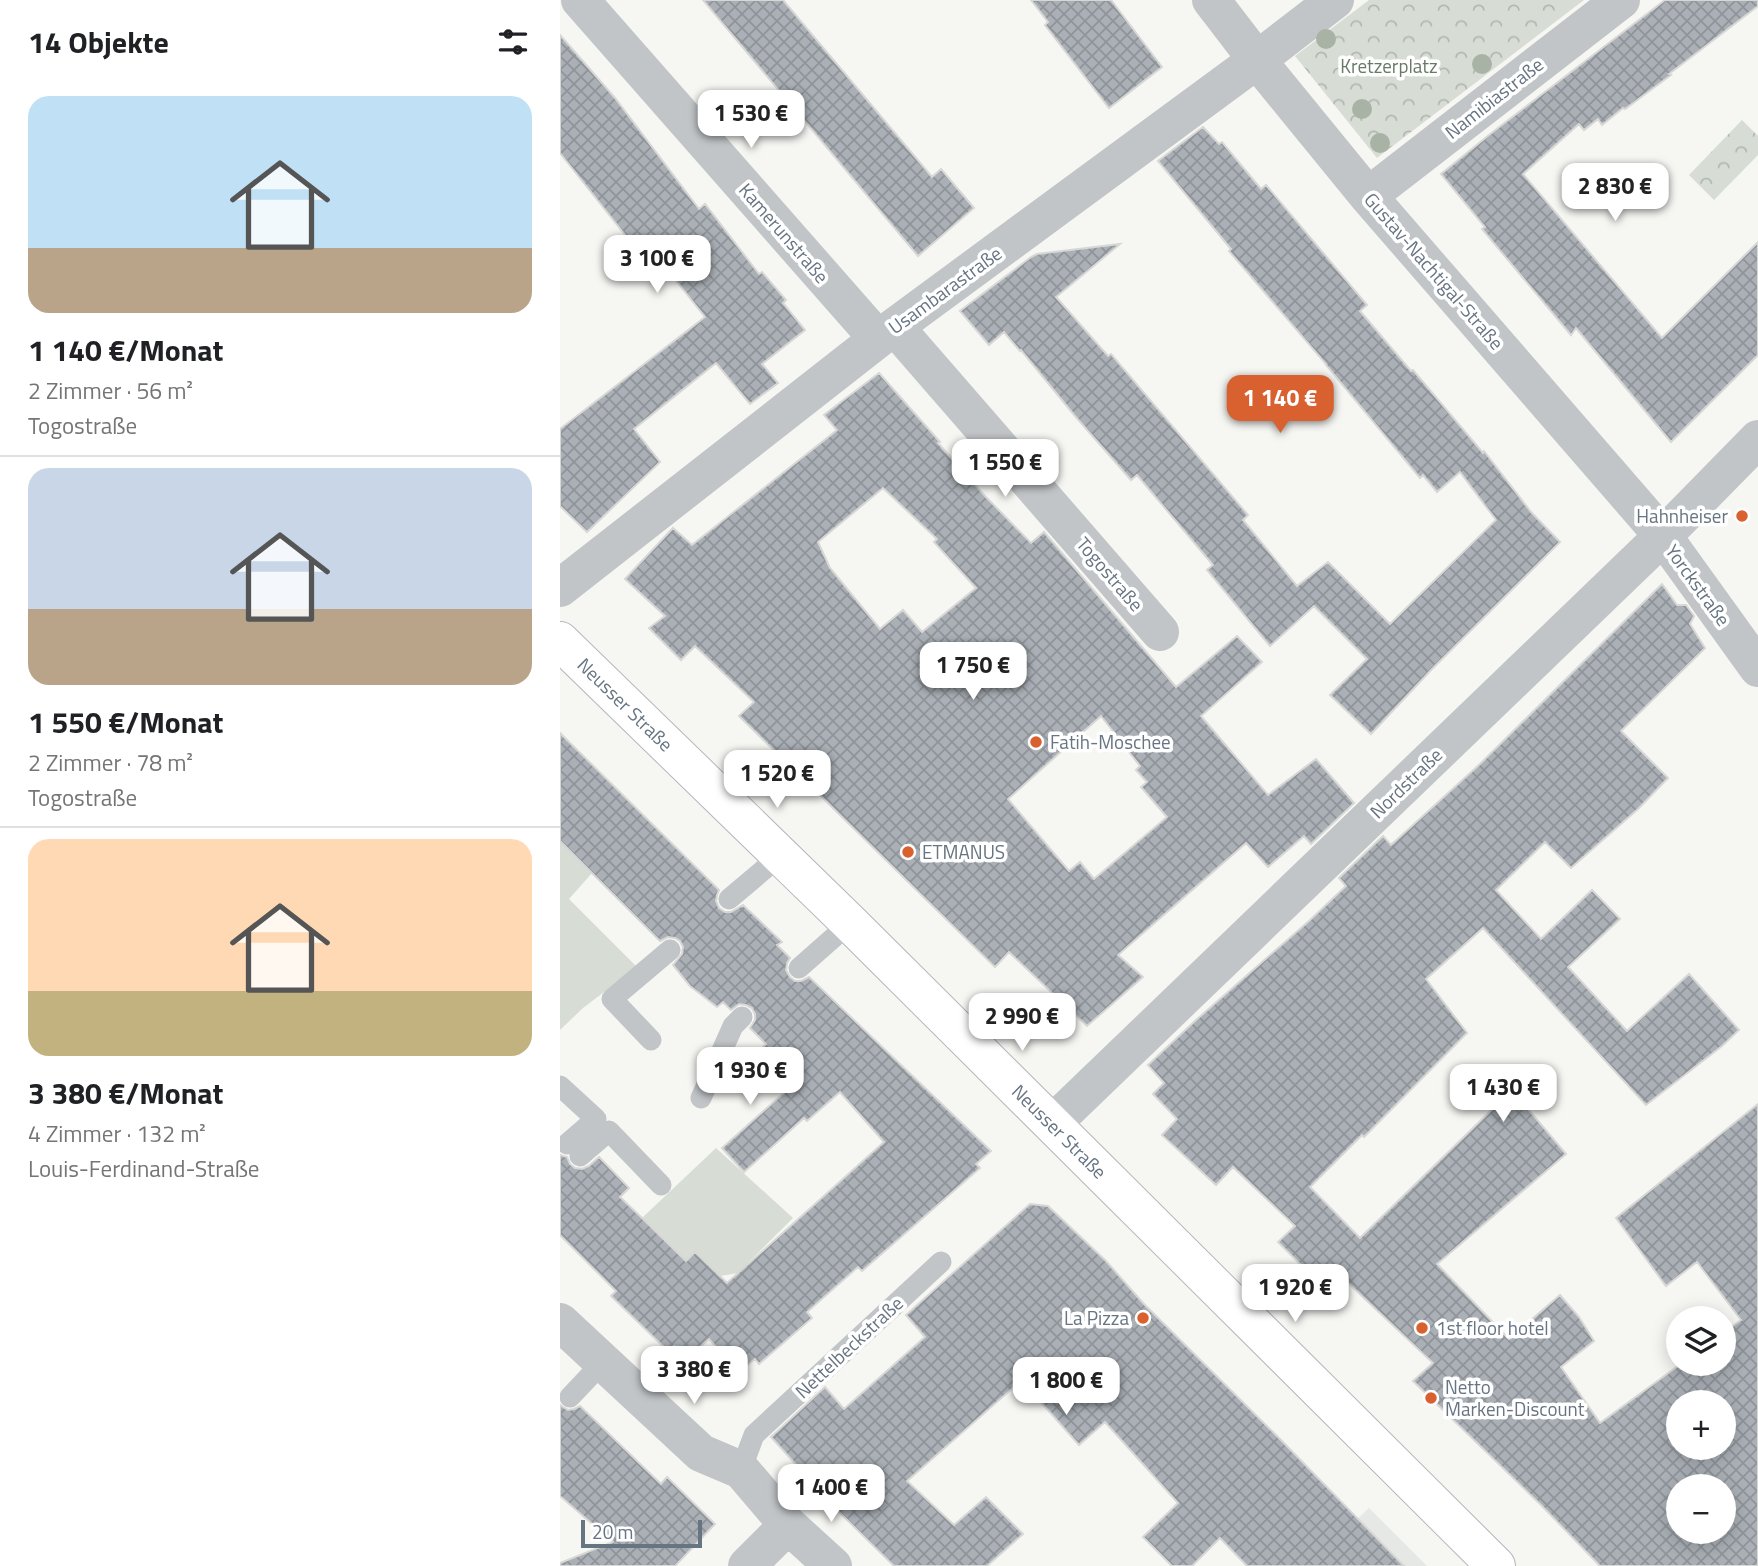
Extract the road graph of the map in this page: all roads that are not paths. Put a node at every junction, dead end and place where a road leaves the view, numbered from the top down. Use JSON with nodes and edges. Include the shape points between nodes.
{"nodes":[{"id":1,"x":580,"y":0,"type":"edge"},
{"id":2,"x":1211,"y":0,"type":"edge"},
{"id":3,"x":1335,"y":0,"type":"edge"},
{"id":4,"x":1621,"y":0,"type":"edge"},
{"id":5,"x":1258,"y":60,"type":"junction"},
{"id":6,"x":1368,"y":195,"type":"junction"},
{"id":7,"x":887,"y":333,"type":"junction"},
{"id":8,"x":1758,"y":439,"type":"edge"},
{"id":9,"x":1663,"y":536,"type":"junction"},
{"id":10,"x":560,"y":589,"type":"edge"},
{"id":11,"x":1160,"y":632,"type":"dead end"},
{"id":12,"x":560,"y":641,"type":"edge"},
{"id":13,"x":1758,"y":668,"type":"edge"},
{"id":14,"x":780,"y":855,"type":"junction"},
{"id":15,"x":729,"y":900,"type":"dead end"},
{"id":16,"x":850,"y":923,"type":"junction"},
{"id":17,"x":670,"y":950,"type":"dead end"},
{"id":18,"x":799,"y":968,"type":"dead end"},
{"id":19,"x":742,"y":1017,"type":"dead end"},
{"id":20,"x":651,"y":1040,"type":"dead end"},
{"id":21,"x":560,"y":1086,"type":"edge"},
{"id":22,"x":701,"y":1098,"type":"dead end"},
{"id":23,"x":1052,"y":1124,"type":"junction"},
{"id":24,"x":661,"y":1185,"type":"dead end"},
{"id":25,"x":941,"y":1262,"type":"dead end"},
{"id":26,"x":560,"y":1322,"type":"edge"},
{"id":27,"x":603,"y":1362,"type":"junction"},
{"id":28,"x":570,"y":1397,"type":"dead end"},
{"id":29,"x":741,"y":1470,"type":"junction"},
{"id":30,"x":788,"y":1524,"type":"junction"},
{"id":31,"x":747,"y":1566,"type":"edge"},
{"id":32,"x":832,"y":1566,"type":"edge"},
{"id":33,"x":1496,"y":1566,"type":"edge"}],
"edges":[{"from":1,"to":7,"type":"street","name":"Kamerunstraße"},
{"from":2,"to":5,"type":"street","name":"Gustav-Nachtigal-Straße"},
{"from":3,"to":5,"type":"street","name":"Usambarastraße"},
{"from":4,"to":6,"type":"street","name":"Namibiastraße"},
{"from":5,"to":6,"type":"street","name":"Gustav-Nachtigal-Straße"},
{"from":5,"to":7,"type":"street","name":"Usambarastraße"},
{"from":6,"to":9,"type":"street","name":"Gustav-Nachtigal-Straße"},
{"from":7,"to":10,"type":"street","name":"Usambarastraße"},
{"from":7,"to":11,"type":"street","name":"Togostraße"},
{"from":8,"to":9,"type":"street","name":"Nordstraße"},
{"from":9,"to":13,"type":"street","name":"Yorckstraße"},
{"from":9,"to":23,"type":"street","name":"Nordstraße"},
{"from":12,"to":14,"type":"main road","name":"Neusser Straße"},
{"from":14,"to":15,"type":"lane"},
{"from":14,"to":16,"type":"main road","name":"Neusser Straße"},
{"from":16,"to":18,"type":"lane"},
{"from":16,"to":23,"type":"main road","name":"Neusser Straße"},
{"from":17,"to":20,"type":"lane","via":[[612,999]]},
{"from":19,"to":22,"type":"lane","via":[[733,1026]]},
{"from":21,"to":24,"type":"lane","via":[[596,1119],[573,1150],[609,1131]]},
{"from":23,"to":33,"type":"main road","name":"Neusser Straße"},
{"from":25,"to":29,"type":"lane","name":"Nettelbeckstraße","via":[[754,1435]]},
{"from":26,"to":27,"type":"street"},
{"from":27,"to":28,"type":"lane"},
{"from":27,"to":29,"type":"street","via":[[701,1453]]},
{"from":29,"to":30,"type":"street"},
{"from":30,"to":31,"type":"street"},
{"from":30,"to":32,"type":"street"}]}
